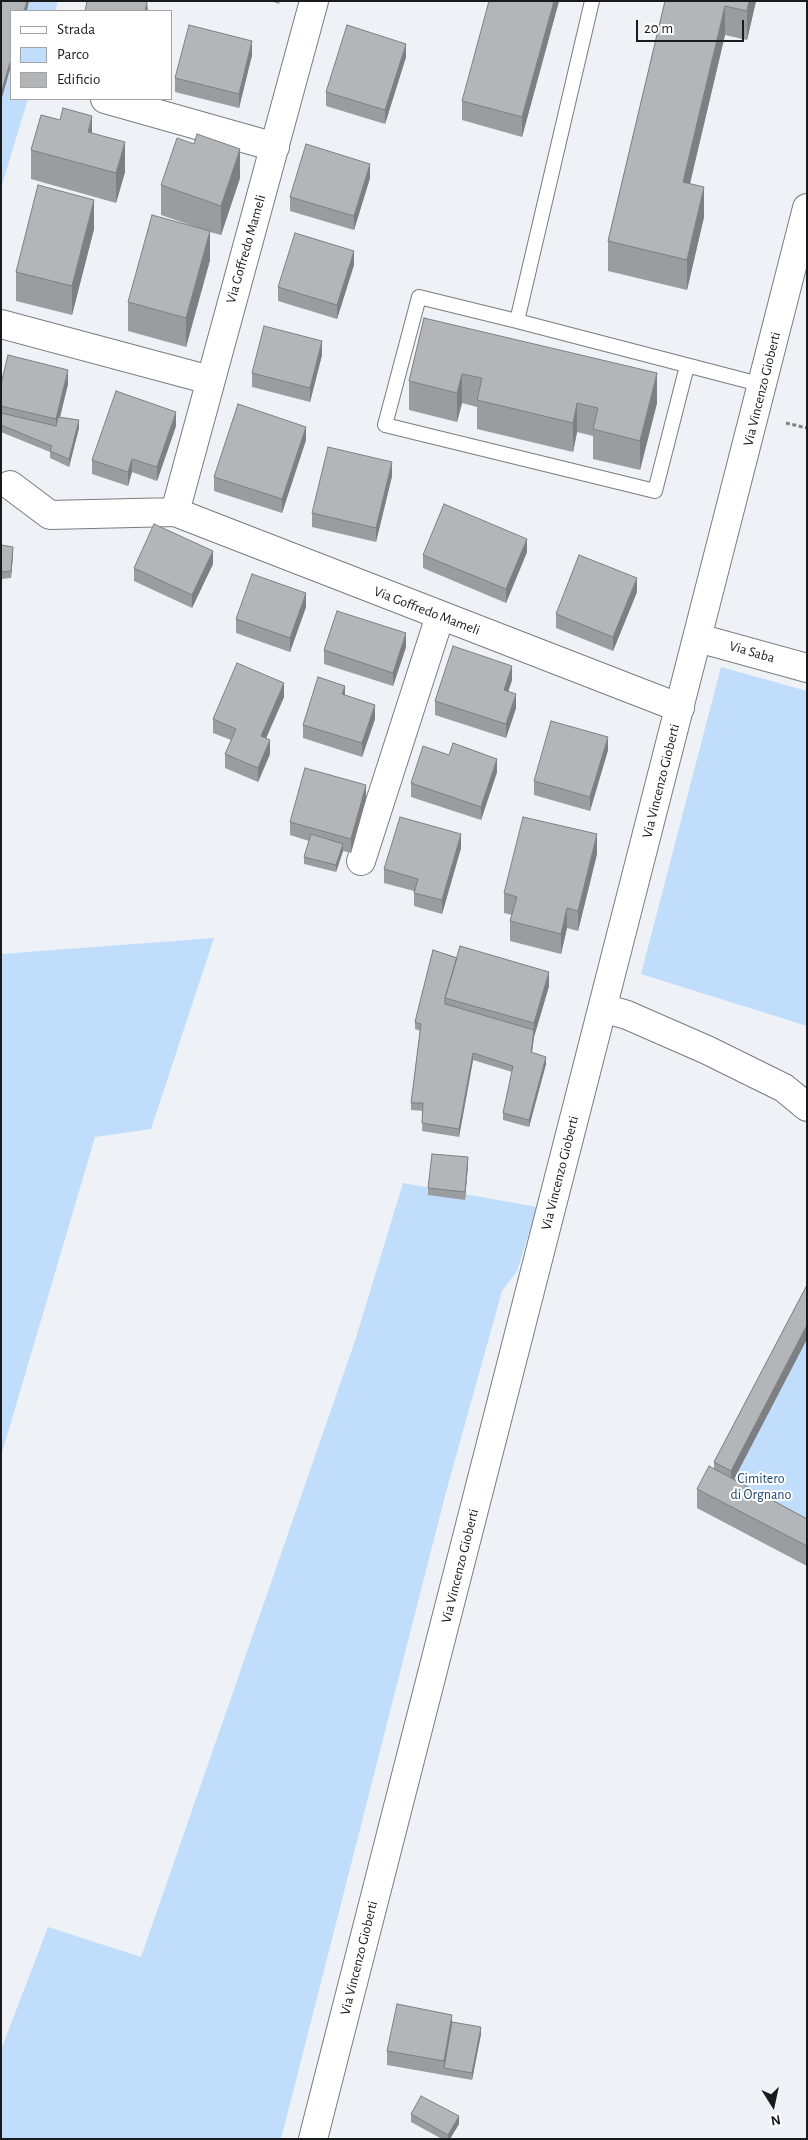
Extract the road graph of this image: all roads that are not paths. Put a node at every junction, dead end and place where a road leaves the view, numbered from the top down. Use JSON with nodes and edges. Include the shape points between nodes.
{"nodes":[{"id":1,"x":314,"y":1,"type":"edge"},
{"id":2,"x":592,"y":1,"type":"edge"},
{"id":3,"x":108,"y":100,"type":"edge"},
{"id":4,"x":275,"y":148,"type":"junction"},
{"id":5,"x":807,"y":208,"type":"edge"},
{"id":6,"x":517,"y":321,"type":"junction"},
{"id":7,"x":1,"y":324,"type":"edge"},
{"id":8,"x":687,"y":366,"type":"junction"},
{"id":9,"x":210,"y":380,"type":"junction"},
{"id":10,"x":763,"y":385,"type":"junction"},
{"id":11,"x":10,"y":486,"type":"dead end"},
{"id":12,"x":175,"y":512,"type":"junction"},
{"id":13,"x":440,"y":616,"type":"junction"},
{"id":14,"x":698,"y":638,"type":"junction"},
{"id":15,"x":807,"y":668,"type":"edge"},
{"id":16,"x":680,"y":708,"type":"junction"},
{"id":17,"x":361,"y":861,"type":"dead end"},
{"id":18,"x":602,"y":1008,"type":"junction"},
{"id":19,"x":807,"y":1107,"type":"edge"},
{"id":20,"x":313,"y":2139,"type":"edge"}],
"edges":[{"from":1,"to":4,"type":"street","name":"Via Goffredo Mameli"},
{"from":2,"to":6,"type":"lane"},
{"from":3,"to":4,"type":"street"},
{"from":4,"to":9,"type":"street","name":"Via Goffredo Mameli"},
{"from":5,"to":10,"type":"street","name":"Via Vincenzo Gioberti"},
{"from":6,"to":8,"type":"lane"},
{"from":6,"to":8,"type":"lane","via":[[419,297],[385,426],[655,491]]},
{"from":7,"to":9,"type":"street"},
{"from":8,"to":10,"type":"lane"},
{"from":9,"to":12,"type":"street","name":"Via Goffredo Mameli"},
{"from":10,"to":14,"type":"street","name":"Via Vincenzo Gioberti"},
{"from":11,"to":12,"type":"street","name":"Via Goffredo Mameli","via":[[50,515]]},
{"from":12,"to":13,"type":"street","name":"Via Goffredo Mameli"},
{"from":13,"to":16,"type":"street","name":"Via Goffredo Mameli"},
{"from":13,"to":17,"type":"street"},
{"from":14,"to":15,"type":"street","name":"Via Saba"},
{"from":14,"to":16,"type":"street","name":"Via Vincenzo Gioberti"},
{"from":16,"to":18,"type":"street","name":"Via Vincenzo Gioberti"},
{"from":18,"to":19,"type":"street","via":[[628,1015],[706,1050],[784,1088]]},
{"from":18,"to":20,"type":"street","name":"Via Vincenzo Gioberti"}]}
